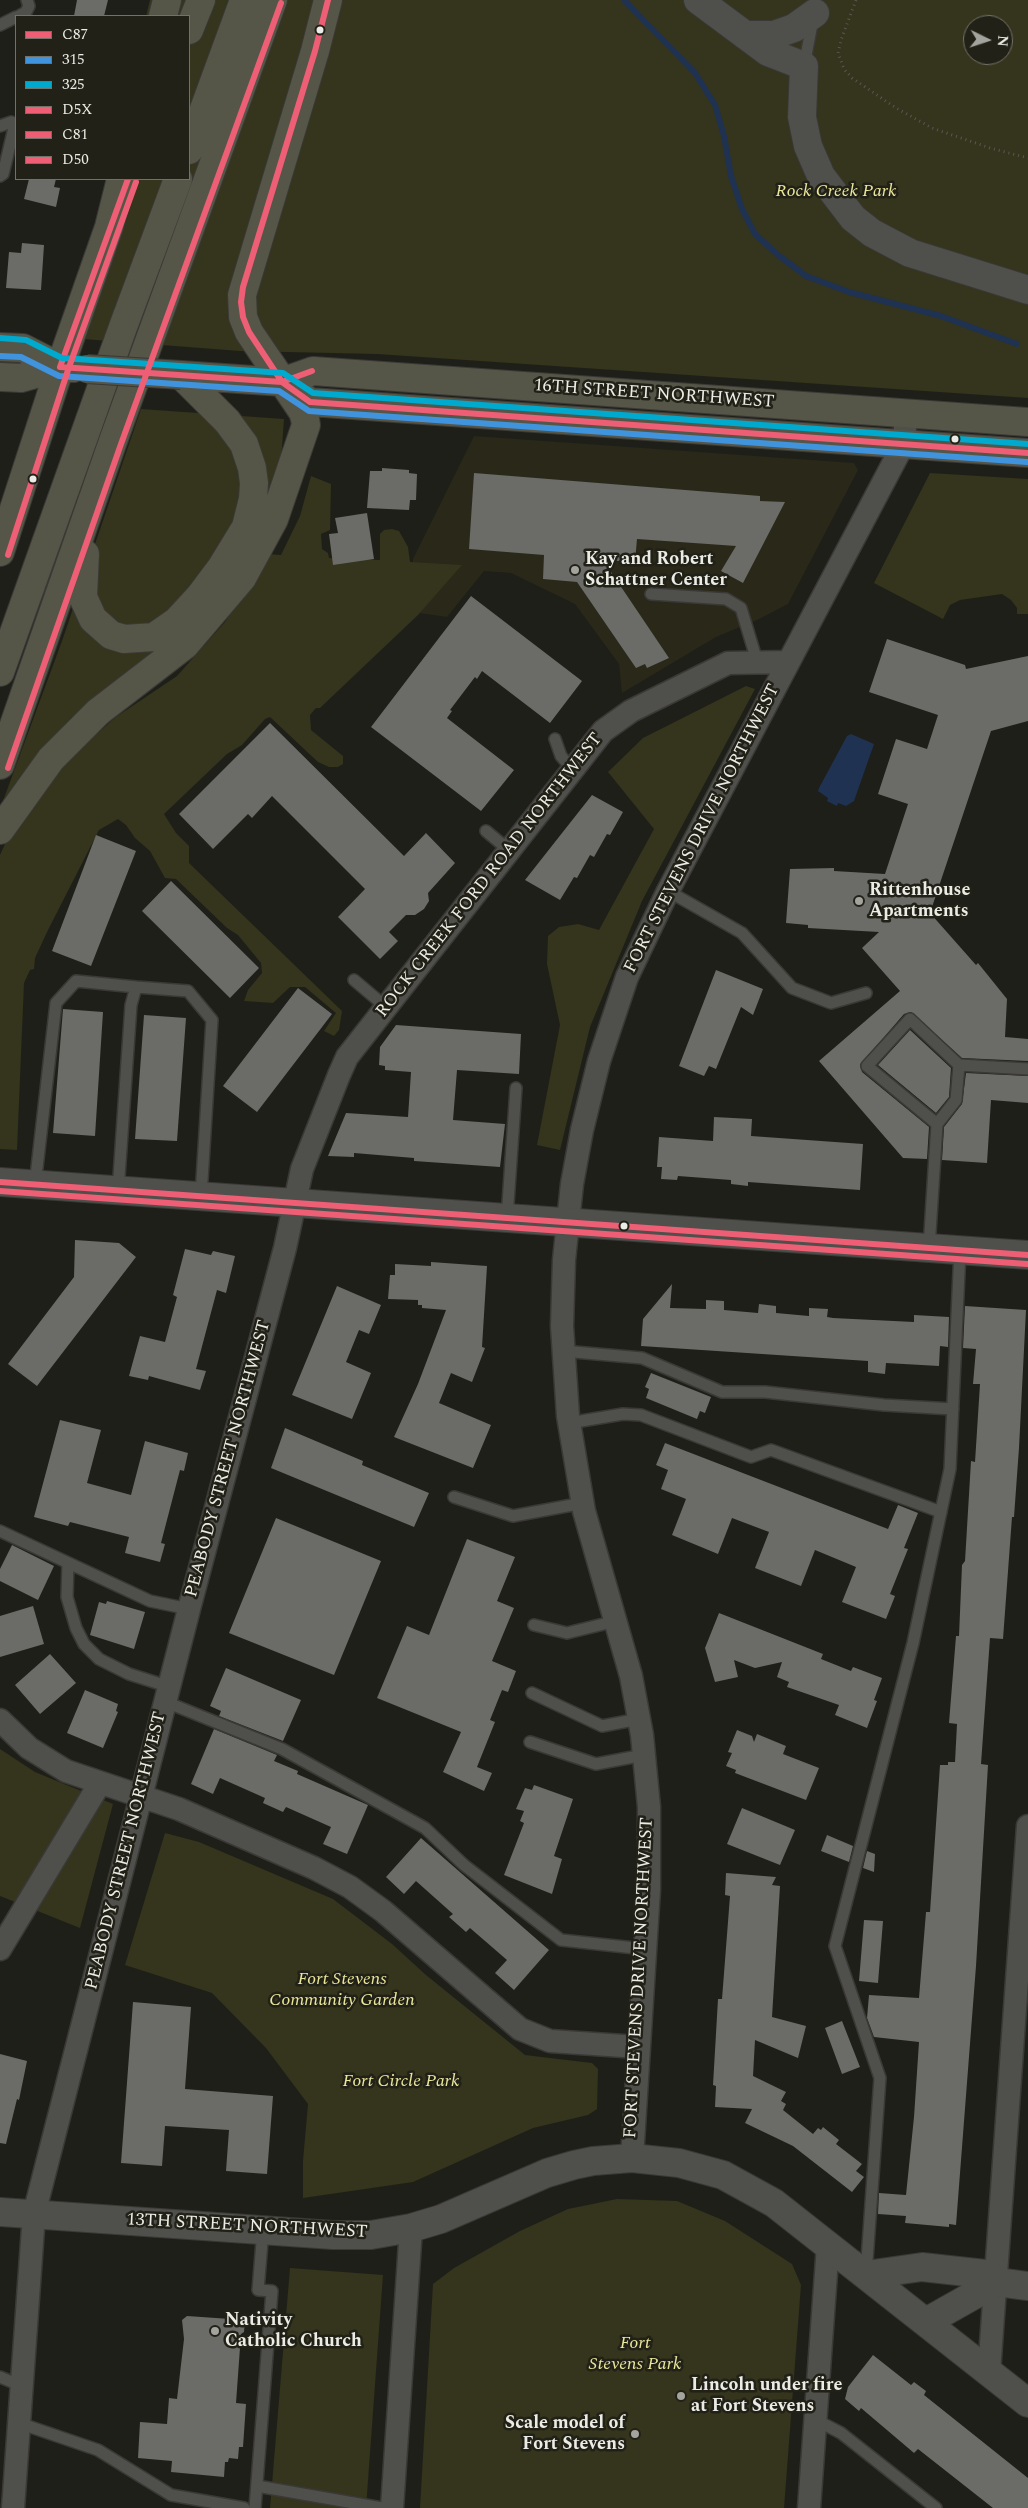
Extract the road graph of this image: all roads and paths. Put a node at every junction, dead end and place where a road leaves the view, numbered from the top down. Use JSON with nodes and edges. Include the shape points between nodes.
{"nodes":[{"id":1,"x":27,"y":0,"type":"edge"},
{"id":2,"x":167,"y":0,"type":"edge"},
{"id":3,"x":201,"y":0,"type":"edge"},
{"id":4,"x":244,"y":0,"type":"edge"},
{"id":5,"x":273,"y":0,"type":"edge"},
{"id":6,"x":328,"y":0,"type":"edge"},
{"id":7,"x":698,"y":0,"type":"edge"},
{"id":8,"x":856,"y":0,"type":"edge"},
{"id":9,"x":815,"y":6,"type":"edge"},
{"id":10,"x":21,"y":15,"type":"edge"},
{"id":11,"x":162,"y":15,"type":"edge"},
{"id":12,"x":15,"y":18,"type":"edge"},
{"id":13,"x":0,"y":25,"type":"edge"},
{"id":14,"x":190,"y":28,"type":"edge"},
{"id":15,"x":745,"y":35,"type":"junction"},
{"id":16,"x":804,"y":66,"type":"junction"},
{"id":17,"x":0,"y":126,"type":"edge"},
{"id":18,"x":190,"y":147,"type":"edge"},
{"id":19,"x":1028,"y":158,"type":"edge"},
{"id":20,"x":0,"y":176,"type":"edge"},
{"id":21,"x":121,"y":180,"type":"edge"},
{"id":22,"x":128,"y":180,"type":"edge"},
{"id":23,"x":178,"y":180,"type":"edge"},
{"id":24,"x":109,"y":227,"type":"junction"},
{"id":25,"x":1028,"y":290,"type":"edge"},
{"id":26,"x":0,"y":347,"type":"edge"},
{"id":27,"x":60,"y":367,"type":"junction"},
{"id":28,"x":181,"y":376,"type":"junction"},
{"id":29,"x":0,"y":377,"type":"edge"},
{"id":30,"x":282,"y":382,"type":"junction"},
{"id":31,"x":906,"y":413,"type":"junction"},
{"id":32,"x":1028,"y":422,"type":"edge"},
{"id":33,"x":904,"y":443,"type":"junction"},
{"id":34,"x":1028,"y":452,"type":"edge"},
{"id":35,"x":93,"y":501,"type":"junction"},
{"id":36,"x":1,"y":548,"type":"edge"},
{"id":37,"x":651,"y":594,"type":"dead end"},
{"id":38,"x":757,"y":661,"type":"junction"},
{"id":39,"x":788,"y":662,"type":"junction"},
{"id":40,"x":0,"y":672,"type":"edge"},
{"id":41,"x":555,"y":740,"type":"dead end"},
{"id":42,"x":0,"y":765,"type":"edge"},
{"id":43,"x":572,"y":769,"type":"junction"},
{"id":44,"x":0,"y":830,"type":"edge"},
{"id":45,"x":486,"y":831,"type":"dead end"},
{"id":46,"x":510,"y":851,"type":"junction"},
{"id":47,"x":668,"y":891,"type":"junction"},
{"id":48,"x":354,"y":980,"type":"dead end"},
{"id":49,"x":136,"y":987,"type":"junction"},
{"id":50,"x":866,"y":993,"type":"dead end"},
{"id":51,"x":386,"y":1007,"type":"junction"},
{"id":52,"x":959,"y":1065,"type":"junction"},
{"id":53,"x":1028,"y":1069,"type":"edge"},
{"id":54,"x":516,"y":1088,"type":"dead end"},
{"id":55,"x":937,"y":1124,"type":"junction"},
{"id":56,"x":0,"y":1182,"type":"edge"},
{"id":57,"x":35,"y":1185,"type":"junction"},
{"id":58,"x":118,"y":1191,"type":"junction"},
{"id":59,"x":201,"y":1196,"type":"junction"},
{"id":60,"x":295,"y":1203,"type":"junction"},
{"id":61,"x":507,"y":1218,"type":"junction"},
{"id":62,"x":567,"y":1222,"type":"junction"},
{"id":63,"x":929,"y":1248,"type":"junction"},
{"id":64,"x":960,"y":1250,"type":"junction"},
{"id":65,"x":1028,"y":1254,"type":"edge"},
{"id":66,"x":563,"y":1351,"type":"junction"},
{"id":67,"x":953,"y":1409,"type":"junction"},
{"id":68,"x":569,"y":1422,"type":"junction"},
{"id":69,"x":454,"y":1497,"type":"dead end"},
{"id":70,"x":583,"y":1503,"type":"junction"},
{"id":71,"x":941,"y":1512,"type":"junction"},
{"id":72,"x":0,"y":1531,"type":"edge"},
{"id":73,"x":68,"y":1563,"type":"junction"},
{"id":74,"x":190,"y":1609,"type":"junction"},
{"id":75,"x":616,"y":1621,"type":"junction"},
{"id":76,"x":534,"y":1625,"type":"dead end"},
{"id":77,"x":168,"y":1694,"type":"junction"},
{"id":78,"x":532,"y":1694,"type":"dead end"},
{"id":79,"x":639,"y":1719,"type":"junction"},
{"id":80,"x":0,"y":1720,"type":"edge"},
{"id":81,"x":530,"y":1742,"type":"dead end"},
{"id":82,"x":644,"y":1756,"type":"junction"},
{"id":83,"x":100,"y":1783,"type":"junction"},
{"id":84,"x":142,"y":1796,"type":"junction"},
{"id":85,"x":1028,"y":1826,"type":"edge"},
{"id":86,"x":0,"y":1949,"type":"edge"},
{"id":87,"x":644,"y":1949,"type":"junction"},
{"id":88,"x":638,"y":2047,"type":"junction"},
{"id":89,"x":632,"y":2158,"type":"junction"},
{"id":90,"x":0,"y":2212,"type":"edge"},
{"id":91,"x":34,"y":2214,"type":"junction"},
{"id":92,"x":411,"y":2228,"type":"junction"},
{"id":93,"x":263,"y":2230,"type":"junction"},
{"id":94,"x":828,"y":2245,"type":"junction"},
{"id":95,"x":866,"y":2275,"type":"junction"},
{"id":96,"x":997,"y":2282,"type":"junction"},
{"id":97,"x":1028,"y":2286,"type":"edge"},
{"id":98,"x":926,"y":2322,"type":"junction"},
{"id":99,"x":989,"y":2372,"type":"junction"},
{"id":100,"x":0,"y":2377,"type":"edge"},
{"id":101,"x":22,"y":2386,"type":"junction"},
{"id":102,"x":1028,"y":2403,"type":"edge"},
{"id":103,"x":816,"y":2420,"type":"junction"},
{"id":104,"x":10,"y":2425,"type":"edge"},
{"id":105,"x":256,"y":2486,"type":"junction"},
{"id":106,"x":13,"y":2508,"type":"edge"},
{"id":107,"x":244,"y":2508,"type":"edge"},
{"id":108,"x":255,"y":2508,"type":"edge"},
{"id":109,"x":382,"y":2508,"type":"edge"},
{"id":110,"x":392,"y":2508,"type":"edge"},
{"id":111,"x":809,"y":2508,"type":"edge"},
{"id":112,"x":936,"y":2508,"type":"edge"}],
"edges":[{"from":1,"to":10,"type":"lane","via":[[29,6]]},
{"from":2,"to":11,"type":"main road"},
{"from":3,"to":14,"type":"main road"},
{"from":4,"to":18,"type":"main road"},
{"from":5,"to":35,"type":"main road"},
{"from":6,"to":30,"type":"main road","via":[[242,295],[245,324]]},
{"from":7,"to":15,"type":"street"},
{"from":8,"to":19,"type":"path","via":[[838,53],[844,69],[852,78],[932,128]]},
{"from":9,"to":15,"type":"street","via":[[794,28],[774,35]]},
{"from":9,"to":16,"type":"lane"},
{"from":12,"to":13,"type":"lane"},
{"from":15,"to":16,"type":"street","via":[[768,52]]},
{"from":16,"to":25,"type":"street","via":[[802,118],[808,146],[821,176],[853,218],[872,233],[910,253]]},
{"from":17,"to":20,"type":"lane","via":[[11,122],[14,128]]},
{"from":21,"to":24,"type":"main road"},
{"from":22,"to":24,"type":"main road"},
{"from":23,"to":40,"type":"main road"},
{"from":24,"to":27,"type":"main road"},
{"from":26,"to":27,"type":"main road","name":"16TH STREET NORTHWEST","via":[[23,348]]},
{"from":27,"to":28,"type":"main road","name":"16TH STREET NORTHWEST","bridge":true},
{"from":27,"to":29,"type":"main road","name":"16TH STREET NORTHWEST","via":[[21,378]]},
{"from":27,"to":36,"type":"main road"},
{"from":28,"to":30,"type":"main road","name":"16TH STREET NORTHWEST"},
{"from":28,"to":35,"type":"main road","via":[[244,444],[252,468],[253,499],[246,527],[221,568],[177,621],[154,637],[124,639],[111,635],[92,619],[82,586]]},
{"from":30,"to":31,"type":"main road","name":"16TH STREET NORTHWEST","via":[[312,371]]},
{"from":30,"to":33,"type":"main road","name":"16TH STREET NORTHWEST","via":[[310,402]]},
{"from":30,"to":44,"type":"main road","via":[[303,412],[306,425],[274,519],[242,578],[186,646],[98,712],[51,759]]},
{"from":31,"to":32,"type":"main road","name":"16TH STREET NORTHWEST"},
{"from":31,"to":33,"type":"street","name":"FORT STEVENS DRIVE NORTHWEST"},
{"from":33,"to":34,"type":"main road","name":"16TH STREET NORTHWEST"},
{"from":33,"to":39,"type":"street","name":"FORT STEVENS DRIVE NORTHWEST"},
{"from":35,"to":42,"type":"main road"},
{"from":37,"to":38,"type":"lane","via":[[726,599],[741,608]]},
{"from":38,"to":39,"type":"street","name":"ROCK CREEK FORD ROAD NORTHWEST"},
{"from":38,"to":43,"type":"street","name":"ROCK CREEK FORD ROAD NORTHWEST","via":[[728,663],[631,711],[597,737]]},
{"from":39,"to":47,"type":"street","name":"FORT STEVENS DRIVE NORTHWEST"},
{"from":41,"to":43,"type":"lane","via":[[561,756]]},
{"from":43,"to":46,"type":"street","name":"ROCK CREEK FORD ROAD NORTHWEST"},
{"from":45,"to":46,"type":"lane"},
{"from":46,"to":51,"type":"street","name":"ROCK CREEK FORD ROAD NORTHWEST"},
{"from":47,"to":50,"type":"lane","via":[[742,932],[792,988],[831,1002]]},
{"from":47,"to":62,"type":"street","name":"FORT STEVENS DRIVE NORTHWEST","via":[[627,977],[604,1044],[582,1130]]},
{"from":48,"to":51,"type":"lane"},
{"from":49,"to":57,"type":"lane","via":[[76,982],[56,1003]]},
{"from":49,"to":58,"type":"lane","via":[[131,1005]]},
{"from":49,"to":59,"type":"lane","via":[[188,991],[212,1020]]},
{"from":51,"to":60,"type":"street","name":"ROCK CREEK FORD ROAD NORTHWEST","via":[[347,1057],[306,1158]]},
{"from":52,"to":53,"type":"lane"},
{"from":52,"to":55,"type":"lane","via":[[956,1100]]},
{"from":52,"to":55,"type":"lane","via":[[910,1019],[867,1066]]},
{"from":54,"to":61,"type":"lane"},
{"from":55,"to":63,"type":"lane"},
{"from":56,"to":57,"type":"street"},
{"from":57,"to":58,"type":"street"},
{"from":58,"to":59,"type":"street"},
{"from":59,"to":60,"type":"street"},
{"from":60,"to":61,"type":"street"},
{"from":60,"to":74,"type":"street","name":"PEABODY STREET NORTHWEST","via":[[286,1248]]},
{"from":61,"to":62,"type":"street"},
{"from":62,"to":63,"type":"street"},
{"from":62,"to":66,"type":"street","name":"FORT STEVENS DRIVE NORTHWEST"},
{"from":63,"to":64,"type":"street"},
{"from":64,"to":65,"type":"street"},
{"from":64,"to":67,"type":"lane"},
{"from":66,"to":67,"type":"lane","via":[[642,1358],[722,1392],[766,1392]]},
{"from":66,"to":68,"type":"street","name":"FORT STEVENS DRIVE NORTHWEST"},
{"from":67,"to":71,"type":"lane","via":[[950,1469]]},
{"from":68,"to":70,"type":"street","name":"FORT STEVENS DRIVE NORTHWEST"},
{"from":68,"to":71,"type":"lane","via":[[623,1414],[642,1415],[751,1457],[771,1450]]},
{"from":69,"to":70,"type":"lane","via":[[513,1516]]},
{"from":70,"to":75,"type":"street","name":"FORT STEVENS DRIVE NORTHWEST"},
{"from":71,"to":95,"type":"lane","via":[[913,1643],[835,1946],[880,2078]]},
{"from":72,"to":73,"type":"lane"},
{"from":73,"to":74,"type":"lane","via":[[150,1600]]},
{"from":73,"to":77,"type":"lane","via":[[67,1598],[84,1644],[99,1659]]},
{"from":74,"to":77,"type":"street","name":"PEABODY STREET NORTHWEST"},
{"from":75,"to":76,"type":"lane","via":[[567,1633]]},
{"from":75,"to":79,"type":"street","name":"FORT STEVENS DRIVE NORTHWEST"},
{"from":77,"to":84,"type":"street","name":"PEABODY STREET NORTHWEST"},
{"from":77,"to":87,"type":"lane","via":[[282,1749],[425,1828],[464,1865],[561,1940]]},
{"from":78,"to":79,"type":"lane","via":[[602,1726]]},
{"from":79,"to":82,"type":"street","name":"FORT STEVENS DRIVE NORTHWEST"},
{"from":80,"to":83,"type":"street","via":[[9,1731],[48,1761]]},
{"from":81,"to":82,"type":"lane","via":[[596,1764]]},
{"from":82,"to":87,"type":"street","name":"FORT STEVENS DRIVE NORTHWEST","via":[[650,1862]]},
{"from":83,"to":84,"type":"street"},
{"from":83,"to":86,"type":"street"},
{"from":84,"to":88,"type":"street","via":[[314,1868],[350,1887],[383,1911],[520,2029],[550,2041]]},
{"from":84,"to":91,"type":"street","name":"PEABODY STREET NORTHWEST"},
{"from":85,"to":96,"type":"street"},
{"from":87,"to":88,"type":"street","name":"FORT STEVENS DRIVE NORTHWEST"},
{"from":88,"to":89,"type":"street","name":"FORT STEVENS DRIVE NORTHWEST"},
{"from":89,"to":92,"type":"street","name":"13TH STREET NORTHWEST","via":[[593,2161],[556,2170],[460,2212]]},
{"from":89,"to":94,"type":"street","name":"13TH STREET NORTHWEST","via":[[679,2162],[738,2182],[774,2203]]},
{"from":90,"to":91,"type":"street","name":"13TH STREET NORTHWEST"},
{"from":91,"to":93,"type":"street","name":"13TH STREET NORTHWEST"},
{"from":91,"to":101,"type":"street","name":"PEABODY STREET NORTHWEST"},
{"from":92,"to":93,"type":"street","name":"13TH STREET NORTHWEST","via":[[358,2236]]},
{"from":92,"to":110,"type":"street"},
{"from":93,"to":105,"type":"lane","via":[[258,2290],[272,2291]]},
{"from":94,"to":95,"type":"street","name":"13TH STREET NORTHWEST"},
{"from":94,"to":103,"type":"street"},
{"from":95,"to":96,"type":"street","via":[[922,2266],[985,2274]]},
{"from":95,"to":98,"type":"street","name":"13TH STREET NORTHWEST"},
{"from":96,"to":97,"type":"street"},
{"from":96,"to":98,"type":"street"},
{"from":96,"to":99,"type":"street"},
{"from":98,"to":99,"type":"street","name":"13TH STREET NORTHWEST"},
{"from":99,"to":102,"type":"street","name":"13TH STREET NORTHWEST"},
{"from":100,"to":101,"type":"lane"},
{"from":101,"to":104,"type":"street","name":"PEABODY STREET NORTHWEST"},
{"from":103,"to":111,"type":"street"},
{"from":103,"to":112,"type":"lane","via":[[841,2433]]},
{"from":104,"to":106,"type":"street","name":"PEABODY STREET NORTHWEST"},
{"from":104,"to":107,"type":"lane","via":[[98,2450],[171,2495]]},
{"from":105,"to":108,"type":"lane"},
{"from":105,"to":109,"type":"lane"}]}
